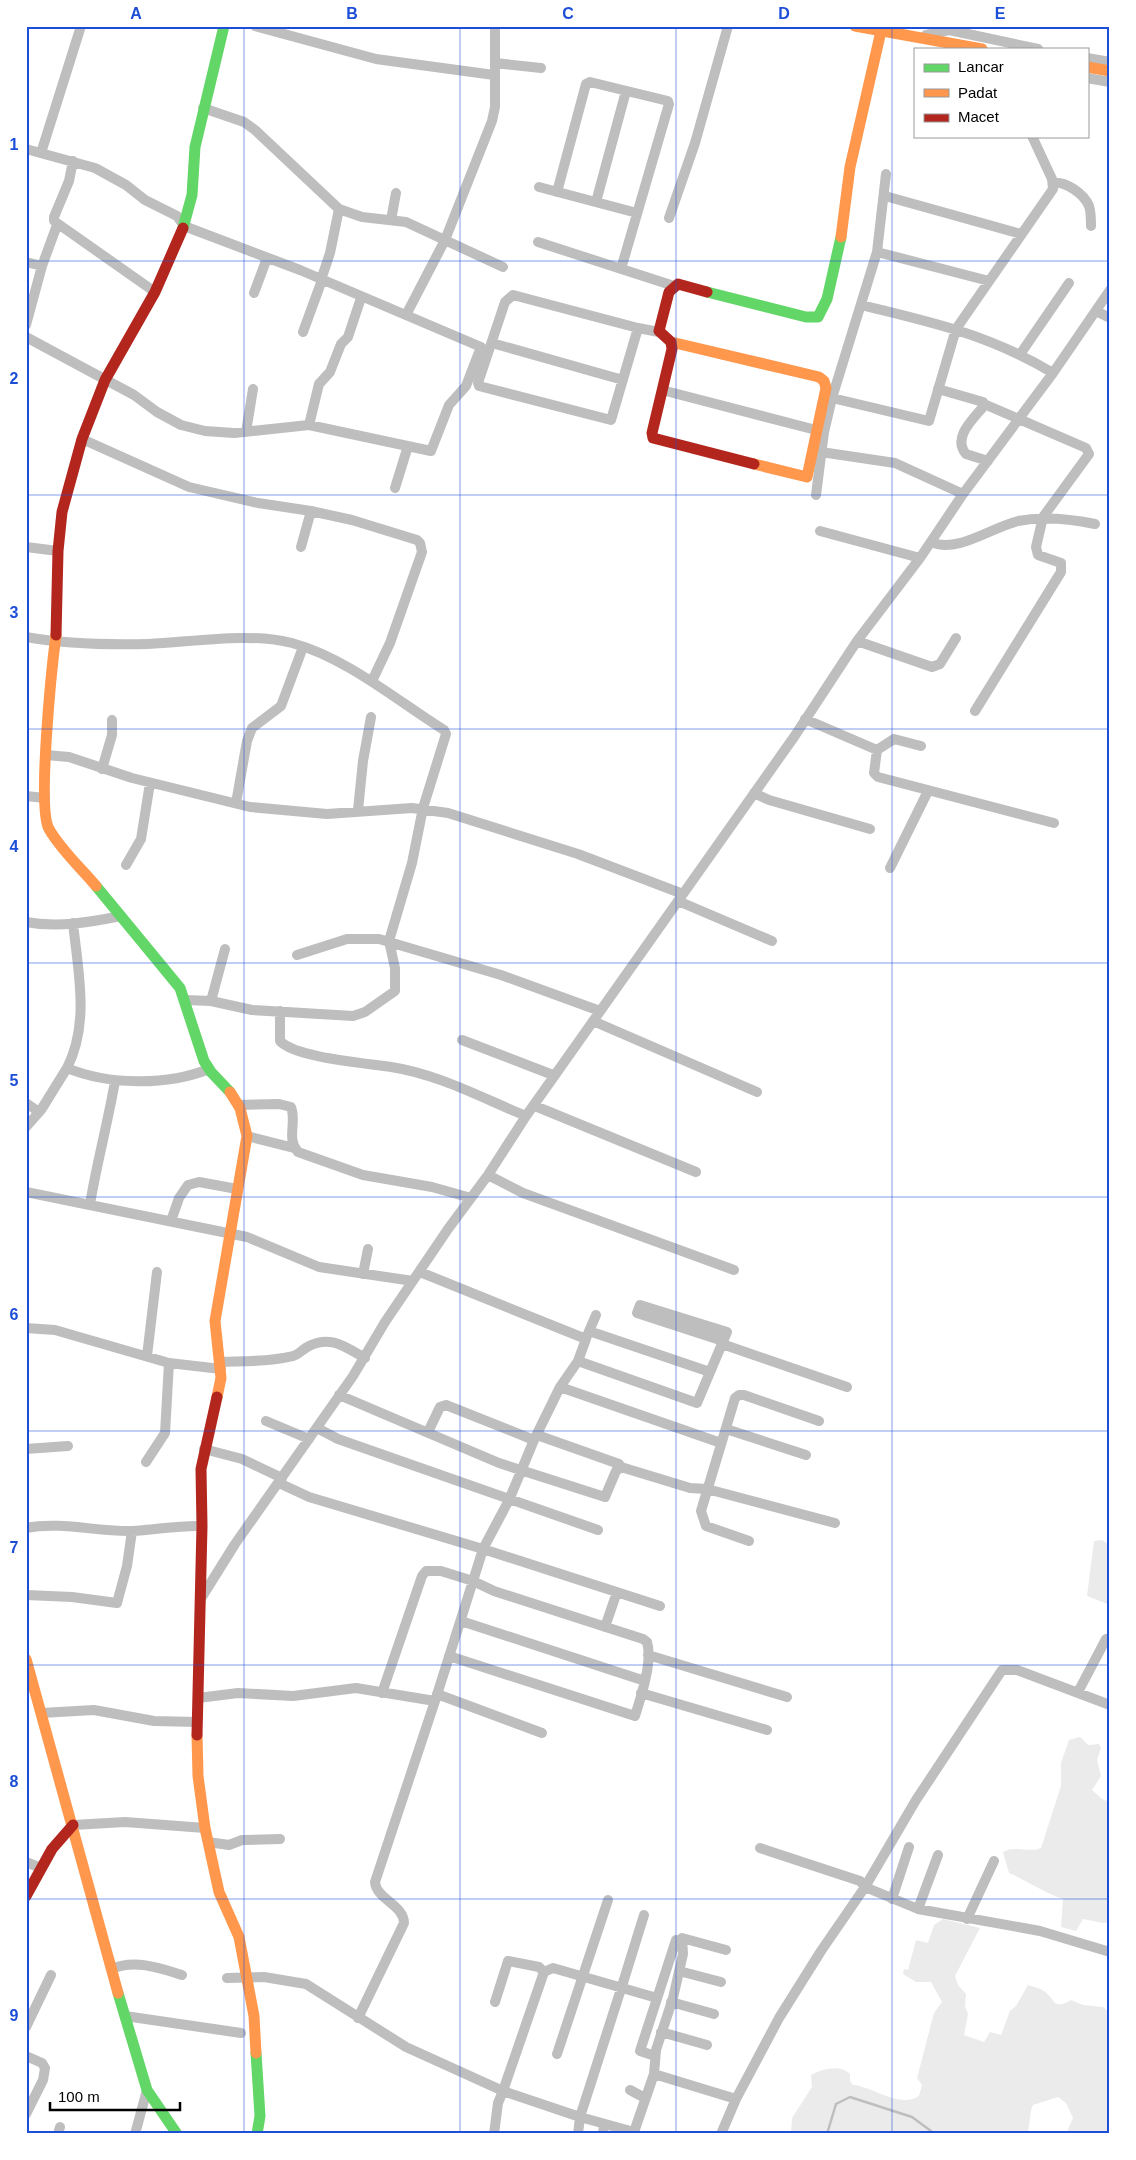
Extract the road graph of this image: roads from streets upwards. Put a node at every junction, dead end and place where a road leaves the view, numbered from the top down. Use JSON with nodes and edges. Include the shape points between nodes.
{"nodes":[{"id":1,"x":81,"y":26,"type":"edge"},
{"id":2,"x":224,"y":26,"type":"edge"},
{"id":3,"x":255,"y":26,"type":"edge"},
{"id":4,"x":495,"y":26,"type":"edge"},
{"id":5,"x":728,"y":26,"type":"edge"},
{"id":6,"x":855,"y":26,"type":"edge"},
{"id":7,"x":881,"y":31,"type":"junction"},
{"id":8,"x":918,"y":37,"type":"junction"},
{"id":9,"x":930,"y":48,"type":"edge"},
{"id":10,"x":977,"y":48,"type":"edge"},
{"id":11,"x":1033,"y":48,"type":"edge"},
{"id":12,"x":1088,"y":58,"type":"edge"},
{"id":13,"x":1110,"y":62,"type":"edge"},
{"id":14,"x":495,"y":63,"type":"junction"},
{"id":15,"x":1088,"y":67,"type":"edge"},
{"id":16,"x":541,"y":68,"type":"dead end"},
{"id":17,"x":1110,"y":71,"type":"edge"},
{"id":18,"x":494,"y":75,"type":"junction"},
{"id":19,"x":1088,"y":78,"type":"edge"},
{"id":20,"x":1110,"y":82,"type":"edge"},
{"id":21,"x":626,"y":91,"type":"junction"},
{"id":22,"x":204,"y":108,"type":"junction"},
{"id":23,"x":1033,"y":138,"type":"edge"},
{"id":24,"x":26,"y":149,"type":"edge"},
{"id":25,"x":41,"y":152,"type":"junction"},
{"id":26,"x":73,"y":161,"type":"junction"},
{"id":27,"x":886,"y":174,"type":"dead end"},
{"id":28,"x":1053,"y":183,"type":"junction"},
{"id":29,"x":539,"y":187,"type":"dead end"},
{"id":30,"x":557,"y":192,"type":"junction"},
{"id":31,"x":396,"y":193,"type":"dead end"},
{"id":32,"x":885,"y":196,"type":"junction"},
{"id":33,"x":596,"y":202,"type":"junction"},
{"id":34,"x":339,"y":209,"type":"junction"},
{"id":35,"x":637,"y":214,"type":"junction"},
{"id":36,"x":669,"y":218,"type":"dead end"},
{"id":37,"x":391,"y":220,"type":"junction"},
{"id":38,"x":57,"y":225,"type":"junction"},
{"id":39,"x":184,"y":226,"type":"junction"},
{"id":40,"x":1091,"y":226,"type":"dead end"},
{"id":41,"x":1021,"y":234,"type":"junction"},
{"id":42,"x":445,"y":240,"type":"junction"},
{"id":43,"x":538,"y":242,"type":"dead end"},
{"id":44,"x":877,"y":252,"type":"junction"},
{"id":45,"x":267,"y":258,"type":"junction"},
{"id":46,"x":26,"y":262,"type":"edge"},
{"id":47,"x":42,"y":266,"type":"junction"},
{"id":48,"x":503,"y":267,"type":"dead end"},
{"id":49,"x":621,"y":269,"type":"junction"},
{"id":50,"x":321,"y":280,"type":"junction"},
{"id":51,"x":989,"y":281,"type":"junction"},
{"id":52,"x":1069,"y":283,"type":"dead end"},
{"id":53,"x":674,"y":286,"type":"junction"},
{"id":54,"x":1110,"y":290,"type":"edge"},
{"id":55,"x":155,"y":292,"type":"junction"},
{"id":56,"x":254,"y":293,"type":"dead end"},
{"id":57,"x":361,"y":298,"type":"junction"},
{"id":58,"x":861,"y":305,"type":"junction"},
{"id":59,"x":1096,"y":311,"type":"junction"},
{"id":60,"x":406,"y":315,"type":"junction"},
{"id":61,"x":1110,"y":318,"type":"edge"},
{"id":62,"x":26,"y":325,"type":"edge"},
{"id":63,"x":638,"y":328,"type":"junction"},
{"id":64,"x":956,"y":329,"type":"junction"},
{"id":65,"x":303,"y":332,"type":"dead end"},
{"id":66,"x":659,"y":332,"type":"junction"},
{"id":67,"x":26,"y":337,"type":"edge"},
{"id":68,"x":671,"y":342,"type":"junction"},
{"id":69,"x":492,"y":344,"type":"junction"},
{"id":70,"x":1020,"y":353,"type":"junction"},
{"id":71,"x":1053,"y":373,"type":"junction"},
{"id":72,"x":105,"y":380,"type":"junction"},
{"id":73,"x":623,"y":380,"type":"junction"},
{"id":74,"x":253,"y":389,"type":"dead end"},
{"id":75,"x":938,"y":389,"type":"junction"},
{"id":76,"x":662,"y":390,"type":"junction"},
{"id":77,"x":832,"y":398,"type":"junction"},
{"id":78,"x":984,"y":404,"type":"junction"},
{"id":79,"x":1017,"y":418,"type":"junction"},
{"id":80,"x":309,"y":425,"type":"junction"},
{"id":81,"x":816,"y":430,"type":"junction"},
{"id":82,"x":246,"y":432,"type":"junction"},
{"id":83,"x":82,"y":439,"type":"junction"},
{"id":84,"x":408,"y":446,"type":"junction"},
{"id":85,"x":821,"y":452,"type":"junction"},
{"id":86,"x":988,"y":461,"type":"junction"},
{"id":87,"x":396,"y":488,"type":"dead end"},
{"id":88,"x":962,"y":494,"type":"junction"},
{"id":89,"x":816,"y":495,"type":"dead end"},
{"id":90,"x":311,"y":511,"type":"junction"},
{"id":91,"x":1043,"y":518,"type":"junction"},
{"id":92,"x":1095,"y":524,"type":"dead end"},
{"id":93,"x":820,"y":532,"type":"dead end"},
{"id":94,"x":931,"y":542,"type":"junction"},
{"id":95,"x":26,"y":547,"type":"edge"},
{"id":96,"x":301,"y":547,"type":"dead end"},
{"id":97,"x":58,"y":551,"type":"junction"},
{"id":98,"x":920,"y":558,"type":"junction"},
{"id":99,"x":26,"y":637,"type":"edge"},
{"id":100,"x":956,"y":638,"type":"dead end"},
{"id":101,"x":857,"y":641,"type":"junction"},
{"id":102,"x":54,"y":642,"type":"junction"},
{"id":103,"x":303,"y":647,"type":"junction"},
{"id":104,"x":372,"y":681,"type":"junction"},
{"id":105,"x":975,"y":711,"type":"dead end"},
{"id":106,"x":370,"y":717,"type":"dead end"},
{"id":107,"x":805,"y":719,"type":"junction"},
{"id":108,"x":112,"y":720,"type":"dead end"},
{"id":109,"x":921,"y":746,"type":"dead end"},
{"id":110,"x":877,"y":750,"type":"junction"},
{"id":111,"x":46,"y":755,"type":"junction"},
{"id":112,"x":102,"y":769,"type":"junction"},
{"id":113,"x":150,"y":783,"type":"junction"},
{"id":114,"x":928,"y":791,"type":"junction"},
{"id":115,"x":754,"y":793,"type":"junction"},
{"id":116,"x":26,"y":796,"type":"edge"},
{"id":117,"x":45,"y":798,"type":"junction"},
{"id":118,"x":236,"y":802,"type":"junction"},
{"id":119,"x":423,"y":808,"type":"junction"},
{"id":120,"x":358,"y":810,"type":"junction"},
{"id":121,"x":1054,"y":823,"type":"dead end"},
{"id":122,"x":870,"y":829,"type":"dead end"},
{"id":123,"x":126,"y":865,"type":"dead end"},
{"id":124,"x":890,"y":868,"type":"dead end"},
{"id":125,"x":681,"y":897,"type":"junction"},
{"id":126,"x":122,"y":916,"type":"junction"},
{"id":127,"x":26,"y":922,"type":"edge"},
{"id":128,"x":73,"y":923,"type":"junction"},
{"id":129,"x":389,"y":941,"type":"junction"},
{"id":130,"x":772,"y":941,"type":"dead end"},
{"id":131,"x":225,"y":950,"type":"dead end"},
{"id":132,"x":297,"y":955,"type":"dead end"},
{"id":133,"x":186,"y":1000,"type":"junction"},
{"id":134,"x":210,"y":1001,"type":"junction"},
{"id":135,"x":280,"y":1011,"type":"junction"},
{"id":136,"x":600,"y":1011,"type":"junction"},
{"id":137,"x":593,"y":1021,"type":"junction"},
{"id":138,"x":462,"y":1040,"type":"dead end"},
{"id":139,"x":67,"y":1068,"type":"junction"},
{"id":140,"x":209,"y":1069,"type":"junction"},
{"id":141,"x":554,"y":1075,"type":"junction"},
{"id":142,"x":115,"y":1081,"type":"junction"},
{"id":143,"x":757,"y":1092,"type":"dead end"},
{"id":144,"x":26,"y":1103,"type":"edge"},
{"id":145,"x":238,"y":1105,"type":"junction"},
{"id":146,"x":535,"y":1106,"type":"junction"},
{"id":147,"x":39,"y":1112,"type":"junction"},
{"id":148,"x":526,"y":1116,"type":"junction"},
{"id":149,"x":26,"y":1128,"type":"edge"},
{"id":150,"x":246,"y":1136,"type":"junction"},
{"id":151,"x":294,"y":1148,"type":"junction"},
{"id":152,"x":696,"y":1172,"type":"dead end"},
{"id":153,"x":488,"y":1175,"type":"junction"},
{"id":154,"x":237,"y":1189,"type":"junction"},
{"id":155,"x":26,"y":1192,"type":"edge"},
{"id":156,"x":471,"y":1198,"type":"junction"},
{"id":157,"x":90,"y":1204,"type":"junction"},
{"id":158,"x":171,"y":1221,"type":"junction"},
{"id":159,"x":230,"y":1234,"type":"junction"},
{"id":160,"x":368,"y":1249,"type":"dead end"},
{"id":161,"x":734,"y":1270,"type":"dead end"},
{"id":162,"x":157,"y":1272,"type":"dead end"},
{"id":163,"x":420,"y":1272,"type":"junction"},
{"id":164,"x":363,"y":1274,"type":"junction"},
{"id":165,"x":413,"y":1281,"type":"junction"},
{"id":166,"x":596,"y":1315,"type":"dead end"},
{"id":167,"x":26,"y":1328,"type":"edge"},
{"id":168,"x":588,"y":1335,"type":"junction"},
{"id":169,"x":723,"y":1343,"type":"junction"},
{"id":170,"x":147,"y":1356,"type":"junction"},
{"id":171,"x":365,"y":1358,"type":"junction"},
{"id":172,"x":578,"y":1361,"type":"junction"},
{"id":173,"x":169,"y":1363,"type":"junction"},
{"id":174,"x":220,"y":1366,"type":"junction"},
{"id":175,"x":710,"y":1372,"type":"junction"},
{"id":176,"x":560,"y":1387,"type":"junction"},
{"id":177,"x":846,"y":1388,"type":"dead end"},
{"id":178,"x":339,"y":1395,"type":"junction"},
{"id":179,"x":266,"y":1421,"type":"dead end"},
{"id":180,"x":819,"y":1421,"type":"dead end"},
{"id":181,"x":317,"y":1428,"type":"junction"},
{"id":182,"x":726,"y":1429,"type":"junction"},
{"id":183,"x":428,"y":1432,"type":"junction"},
{"id":184,"x":536,"y":1437,"type":"junction"},
{"id":185,"x":309,"y":1439,"type":"junction"},
{"id":186,"x":720,"y":1443,"type":"junction"},
{"id":187,"x":68,"y":1446,"type":"dead end"},
{"id":188,"x":204,"y":1448,"type":"junction"},
{"id":189,"x":26,"y":1449,"type":"edge"},
{"id":190,"x":806,"y":1455,"type":"dead end"},
{"id":191,"x":146,"y":1462,"type":"dead end"},
{"id":192,"x":621,"y":1467,"type":"junction"},
{"id":193,"x":521,"y":1469,"type":"junction"},
{"id":194,"x":280,"y":1481,"type":"junction"},
{"id":195,"x":706,"y":1489,"type":"junction"},
{"id":196,"x":509,"y":1500,"type":"junction"},
{"id":197,"x":835,"y":1523,"type":"dead end"},
{"id":198,"x":202,"y":1526,"type":"junction"},
{"id":199,"x":26,"y":1528,"type":"edge"},
{"id":200,"x":598,"y":1530,"type":"dead end"},
{"id":201,"x":132,"y":1531,"type":"junction"},
{"id":202,"x":750,"y":1541,"type":"dead end"},
{"id":203,"x":483,"y":1549,"type":"junction"},
{"id":204,"x":473,"y":1581,"type":"junction"},
{"id":205,"x":617,"y":1592,"type":"junction"},
{"id":206,"x":26,"y":1595,"type":"edge"},
{"id":207,"x":200,"y":1600,"type":"junction"},
{"id":208,"x":660,"y":1606,"type":"dead end"},
{"id":209,"x":461,"y":1621,"type":"junction"},
{"id":210,"x":605,"y":1627,"type":"junction"},
{"id":211,"x":1110,"y":1638,"type":"edge"},
{"id":212,"x":648,"y":1655,"type":"junction"},
{"id":213,"x":448,"y":1656,"type":"junction"},
{"id":214,"x":26,"y":1659,"type":"edge"},
{"id":215,"x":645,"y":1680,"type":"junction"},
{"id":216,"x":640,"y":1692,"type":"junction"},
{"id":217,"x":1078,"y":1692,"type":"junction"},
{"id":218,"x":382,"y":1693,"type":"junction"},
{"id":219,"x":436,"y":1697,"type":"junction"},
{"id":220,"x":787,"y":1697,"type":"dead end"},
{"id":221,"x":198,"y":1698,"type":"junction"},
{"id":222,"x":1110,"y":1705,"type":"edge"},
{"id":223,"x":41,"y":1713,"type":"junction"},
{"id":224,"x":197,"y":1722,"type":"junction"},
{"id":225,"x":767,"y":1730,"type":"dead end"},
{"id":226,"x":542,"y":1734,"type":"dead end"},
{"id":227,"x":73,"y":1825,"type":"junction"},
{"id":228,"x":205,"y":1828,"type":"junction"},
{"id":229,"x":280,"y":1839,"type":"dead end"},
{"id":230,"x":208,"y":1842,"type":"junction"},
{"id":231,"x":909,"y":1847,"type":"dead end"},
{"id":232,"x":760,"y":1848,"type":"dead end"},
{"id":233,"x":938,"y":1855,"type":"dead end"},
{"id":234,"x":994,"y":1861,"type":"dead end"},
{"id":235,"x":26,"y":1862,"type":"edge"},
{"id":236,"x":41,"y":1868,"type":"junction"},
{"id":237,"x":865,"y":1887,"type":"junction"},
{"id":238,"x":26,"y":1896,"type":"edge"},
{"id":239,"x":892,"y":1899,"type":"junction"},
{"id":240,"x":608,"y":1900,"type":"dead end"},
{"id":241,"x":918,"y":1909,"type":"junction"},
{"id":242,"x":644,"y":1915,"type":"dead end"},
{"id":243,"x":967,"y":1919,"type":"junction"},
{"id":244,"x":676,"y":1940,"type":"dead end"},
{"id":245,"x":726,"y":1950,"type":"dead end"},
{"id":246,"x":1110,"y":1952,"type":"edge"},
{"id":247,"x":112,"y":1969,"type":"junction"},
{"id":248,"x":679,"y":1970,"type":"junction"},
{"id":249,"x":544,"y":1972,"type":"junction"},
{"id":250,"x":51,"y":1975,"type":"dead end"},
{"id":251,"x":182,"y":1975,"type":"dead end"},
{"id":252,"x":584,"y":1977,"type":"junction"},
{"id":253,"x":227,"y":1978,"type":"dead end"},
{"id":254,"x":247,"y":1978,"type":"junction"},
{"id":255,"x":721,"y":1982,"type":"dead end"},
{"id":256,"x":621,"y":1989,"type":"junction"},
{"id":257,"x":657,"y":1998,"type":"junction"},
{"id":258,"x":495,"y":2002,"type":"dead end"},
{"id":259,"x":671,"y":2002,"type":"junction"},
{"id":260,"x":714,"y":2014,"type":"dead end"},
{"id":261,"x":125,"y":2016,"type":"junction"},
{"id":262,"x":358,"y":2018,"type":"junction"},
{"id":263,"x":26,"y":2027,"type":"edge"},
{"id":264,"x":661,"y":2032,"type":"junction"},
{"id":265,"x":241,"y":2033,"type":"dead end"},
{"id":266,"x":707,"y":2045,"type":"dead end"},
{"id":267,"x":558,"y":2054,"type":"dead end"},
{"id":268,"x":26,"y":2056,"type":"edge"},
{"id":269,"x":655,"y":2056,"type":"junction"},
{"id":270,"x":654,"y":2074,"type":"junction"},
{"id":271,"x":147,"y":2090,"type":"junction"},
{"id":272,"x":630,"y":2090,"type":"dead end"},
{"id":273,"x":503,"y":2091,"type":"junction"},
{"id":274,"x":645,"y":2098,"type":"junction"},
{"id":275,"x":736,"y":2099,"type":"junction"},
{"id":276,"x":26,"y":2114,"type":"edge"},
{"id":277,"x":580,"y":2117,"type":"junction"},
{"id":278,"x":603,"y":2129,"type":"edge"},
{"id":279,"x":636,"y":2133,"type":"edge"},
{"id":280,"x":134,"y":2134,"type":"edge"},
{"id":281,"x":177,"y":2134,"type":"edge"},
{"id":282,"x":257,"y":2134,"type":"edge"},
{"id":283,"x":494,"y":2134,"type":"edge"},
{"id":284,"x":578,"y":2134,"type":"edge"},
{"id":285,"x":721,"y":2134,"type":"edge"}],
"edges":[{"from":1,"to":25,"type":"street"},
{"from":2,"to":22,"type":"street"},
{"from":3,"to":18,"type":"street","via":[[376,59]]},
{"from":4,"to":14,"type":"street"},
{"from":5,"to":36,"type":"street","via":[[695,143]]},
{"from":6,"to":7,"type":"street"},
{"from":7,"to":8,"type":"street"},
{"from":7,"to":53,"type":"street","via":[[850,167],[842,234],[827,299],[818,317],[806,317],[682,284]]},
{"from":8,"to":9,"type":"street"},
{"from":8,"to":10,"type":"street"},
{"from":8,"to":11,"type":"street","via":[[949,30]]},
{"from":12,"to":13,"type":"street"},
{"from":14,"to":16,"type":"street"},
{"from":14,"to":18,"type":"street"},
{"from":15,"to":17,"type":"street"},
{"from":18,"to":42,"type":"street","via":[[492,121]]},
{"from":19,"to":20,"type":"street"},
{"from":21,"to":30,"type":"street","via":[[590,82],[586,84]]},
{"from":21,"to":33,"type":"street"},
{"from":21,"to":35,"type":"street","via":[[670,104]]},
{"from":22,"to":34,"type":"street","via":[[244,122],[255,130]]},
{"from":22,"to":39,"type":"street","via":[[195,147],[192,195]]},
{"from":23,"to":28,"type":"street"},
{"from":24,"to":25,"type":"street"},
{"from":25,"to":26,"type":"street"},
{"from":26,"to":38,"type":"street","via":[[69,181],[54,217]]},
{"from":26,"to":39,"type":"street","via":[[95,168],[126,185],[145,200],[177,216]]},
{"from":27,"to":32,"type":"street"},
{"from":28,"to":40,"type":"street","via":[[1067,185],[1084,199],[1090,211]]},
{"from":28,"to":41,"type":"street","via":[[1053,189]]},
{"from":29,"to":30,"type":"street"},
{"from":30,"to":33,"type":"street"},
{"from":31,"to":37,"type":"street"},
{"from":32,"to":41,"type":"street"},
{"from":32,"to":44,"type":"street"},
{"from":33,"to":35,"type":"street"},
{"from":34,"to":37,"type":"street","via":[[362,217]]},
{"from":34,"to":50,"type":"street"},
{"from":35,"to":49,"type":"street"},
{"from":37,"to":42,"type":"street","via":[[406,222]]},
{"from":38,"to":47,"type":"street"},
{"from":38,"to":55,"type":"street"},
{"from":39,"to":45,"type":"street"},
{"from":39,"to":55,"type":"street"},
{"from":41,"to":51,"type":"street"},
{"from":42,"to":48,"type":"street"},
{"from":42,"to":60,"type":"street"},
{"from":43,"to":49,"type":"street"},
{"from":44,"to":51,"type":"street"},
{"from":44,"to":58,"type":"street"},
{"from":45,"to":50,"type":"street"},
{"from":45,"to":56,"type":"street"},
{"from":46,"to":47,"type":"street"},
{"from":47,"to":62,"type":"street"},
{"from":49,"to":53,"type":"street"},
{"from":50,"to":57,"type":"street"},
{"from":50,"to":65,"type":"street"},
{"from":51,"to":64,"type":"street"},
{"from":52,"to":70,"type":"street"},
{"from":53,"to":66,"type":"street","via":[[669,292]]},
{"from":54,"to":59,"type":"street"},
{"from":55,"to":72,"type":"street"},
{"from":57,"to":60,"type":"street"},
{"from":57,"to":80,"type":"street","via":[[348,336],[341,344],[330,372],[319,384]]},
{"from":58,"to":64,"type":"street"},
{"from":58,"to":77,"type":"street"},
{"from":59,"to":61,"type":"street"},
{"from":59,"to":71,"type":"street"},
{"from":60,"to":84,"type":"street","via":[[481,347],[466,386],[449,405],[431,451]]},
{"from":63,"to":66,"type":"street"},
{"from":63,"to":69,"type":"street","via":[[513,294],[506,302]]},
{"from":63,"to":73,"type":"street"},
{"from":64,"to":70,"type":"street"},
{"from":64,"to":75,"type":"street"},
{"from":66,"to":68,"type":"street"},
{"from":67,"to":72,"type":"street"},
{"from":68,"to":76,"type":"street","via":[[672,351]]},
{"from":68,"to":81,"type":"street","via":[[819,377],[826,388]]},
{"from":69,"to":73,"type":"street"},
{"from":69,"to":73,"type":"street","via":[[478,379],[479,386],[608,421]]},
{"from":70,"to":71,"type":"street"},
{"from":71,"to":79,"type":"street"},
{"from":72,"to":82,"type":"street","via":[[181,425],[221,433]]},
{"from":72,"to":83,"type":"street"},
{"from":74,"to":82,"type":"street"},
{"from":75,"to":77,"type":"street","via":[[931,418],[924,421]]},
{"from":75,"to":78,"type":"street"},
{"from":76,"to":81,"type":"street"},
{"from":76,"to":81,"type":"street","via":[[652,433],[653,438],[662,442],[807,477]]},
{"from":77,"to":85,"type":"street"},
{"from":78,"to":79,"type":"street"},
{"from":78,"to":86,"type":"street","via":[[963,433],[961,444],[966,454]]},
{"from":79,"to":86,"type":"street"},
{"from":79,"to":91,"type":"street","via":[[1089,452],[1088,458]]},
{"from":80,"to":82,"type":"street"},
{"from":80,"to":84,"type":"street"},
{"from":83,"to":90,"type":"street","via":[[190,487],[258,504]]},
{"from":83,"to":97,"type":"street","via":[[62,512]]},
{"from":84,"to":87,"type":"street"},
{"from":85,"to":88,"type":"street","via":[[895,463]]},
{"from":85,"to":89,"type":"street"},
{"from":86,"to":88,"type":"street"},
{"from":88,"to":94,"type":"street"},
{"from":90,"to":96,"type":"street"},
{"from":90,"to":104,"type":"street","via":[[411,538],[422,547],[403,610]]},
{"from":91,"to":92,"type":"street"},
{"from":91,"to":94,"type":"street","via":[[1016,521],[955,545],[940,546]]},
{"from":91,"to":105,"type":"street","via":[[1036,552],[1061,563],[1062,572]]},
{"from":93,"to":98,"type":"street"},
{"from":94,"to":98,"type":"street"},
{"from":95,"to":97,"type":"street"},
{"from":97,"to":102,"type":"street"},
{"from":98,"to":101,"type":"street"},
{"from":99,"to":102,"type":"street"},
{"from":100,"to":101,"type":"street","via":[[940,664],[932,667]]},
{"from":101,"to":107,"type":"street"},
{"from":102,"to":103,"type":"street","via":[[148,644],[269,639]]},
{"from":102,"to":111,"type":"street"},
{"from":103,"to":104,"type":"street","via":[[329,657]]},
{"from":103,"to":118,"type":"street","via":[[281,706],[252,728]]},
{"from":104,"to":119,"type":"street","via":[[446,734]]},
{"from":106,"to":120,"type":"street"},
{"from":107,"to":110,"type":"street"},
{"from":107,"to":115,"type":"street"},
{"from":108,"to":112,"type":"street","via":[[112,736]]},
{"from":109,"to":110,"type":"street","via":[[894,739]]},
{"from":110,"to":114,"type":"street","via":[[875,775]]},
{"from":111,"to":112,"type":"street","via":[[69,757]]},
{"from":111,"to":117,"type":"street"},
{"from":112,"to":113,"type":"street"},
{"from":113,"to":118,"type":"street"},
{"from":113,"to":123,"type":"street","via":[[143,834]]},
{"from":114,"to":121,"type":"street"},
{"from":114,"to":124,"type":"street"},
{"from":115,"to":122,"type":"street"},
{"from":115,"to":125,"type":"street"},
{"from":116,"to":117,"type":"street"},
{"from":117,"to":126,"type":"street","via":[[48,828]]},
{"from":118,"to":120,"type":"street","via":[[250,807],[309,813]]},
{"from":119,"to":120,"type":"street"},
{"from":119,"to":125,"type":"street","via":[[502,828],[628,872]]},
{"from":119,"to":129,"type":"street","via":[[412,863]]},
{"from":125,"to":130,"type":"street"},
{"from":125,"to":136,"type":"street"},
{"from":126,"to":128,"type":"street"},
{"from":126,"to":133,"type":"street","via":[[168,971]]},
{"from":127,"to":128,"type":"street"},
{"from":128,"to":139,"type":"street","via":[[81,1009],[76,1045]]},
{"from":129,"to":132,"type":"street","via":[[354,938]]},
{"from":129,"to":135,"type":"street","via":[[396,983],[396,991],[389,997],[353,1016]]},
{"from":129,"to":136,"type":"street","via":[[501,975]]},
{"from":131,"to":134,"type":"street"},
{"from":133,"to":134,"type":"street"},
{"from":133,"to":140,"type":"street","via":[[193,1030]]},
{"from":134,"to":135,"type":"street","via":[[252,1010]]},
{"from":135,"to":148,"type":"street","via":[[280,1041],[292,1048],[337,1060],[426,1075]]},
{"from":136,"to":137,"type":"street"},
{"from":137,"to":141,"type":"street"},
{"from":137,"to":143,"type":"street"},
{"from":138,"to":141,"type":"street"},
{"from":139,"to":142,"type":"street"},
{"from":139,"to":147,"type":"street"},
{"from":140,"to":142,"type":"street","via":[[169,1079]]},
{"from":140,"to":145,"type":"street"},
{"from":141,"to":146,"type":"street"},
{"from":142,"to":157,"type":"street"},
{"from":144,"to":147,"type":"street"},
{"from":145,"to":150,"type":"street"},
{"from":145,"to":151,"type":"street","via":[[278,1104],[291,1107]]},
{"from":146,"to":148,"type":"street"},
{"from":146,"to":152,"type":"street"},
{"from":147,"to":149,"type":"street"},
{"from":148,"to":153,"type":"street"},
{"from":150,"to":151,"type":"street"},
{"from":150,"to":154,"type":"street"},
{"from":151,"to":156,"type":"street","via":[[363,1174]]},
{"from":153,"to":156,"type":"street"},
{"from":153,"to":161,"type":"street","via":[[523,1193]]},
{"from":154,"to":158,"type":"street","via":[[199,1182],[188,1185],[179,1198]]},
{"from":154,"to":159,"type":"street"},
{"from":155,"to":157,"type":"street"},
{"from":156,"to":163,"type":"street"},
{"from":157,"to":158,"type":"street"},
{"from":158,"to":159,"type":"street"},
{"from":159,"to":164,"type":"street","via":[[247,1237],[319,1267]]},
{"from":159,"to":174,"type":"street","via":[[215,1321]]},
{"from":160,"to":164,"type":"street"},
{"from":162,"to":170,"type":"street"},
{"from":163,"to":165,"type":"street"},
{"from":163,"to":168,"type":"street"},
{"from":164,"to":165,"type":"street"},
{"from":165,"to":171,"type":"street"},
{"from":166,"to":168,"type":"street"},
{"from":167,"to":170,"type":"street","via":[[55,1330]]},
{"from":168,"to":172,"type":"street"},
{"from":168,"to":175,"type":"street"},
{"from":169,"to":169,"type":"street","via":[[728,1332],[640,1305],[637,1313]]},
{"from":169,"to":175,"type":"street"},
{"from":169,"to":177,"type":"street"},
{"from":170,"to":173,"type":"street"},
{"from":171,"to":174,"type":"street","via":[[335,1341],[325,1340],[293,1356]]},
{"from":171,"to":178,"type":"street"},
{"from":172,"to":175,"type":"street","via":[[697,1403]]},
{"from":172,"to":176,"type":"street"},
{"from":173,"to":174,"type":"street"},
{"from":173,"to":191,"type":"street","via":[[165,1433]]},
{"from":174,"to":188,"type":"street","via":[[221,1378]]},
{"from":176,"to":184,"type":"street"},
{"from":176,"to":186,"type":"street"},
{"from":178,"to":181,"type":"street"},
{"from":178,"to":183,"type":"street"},
{"from":179,"to":185,"type":"street"},
{"from":180,"to":182,"type":"street","via":[[741,1395],[735,1398]]},
{"from":181,"to":185,"type":"street"},
{"from":181,"to":196,"type":"street","via":[[338,1439]]},
{"from":182,"to":186,"type":"street"},
{"from":182,"to":190,"type":"street"},
{"from":183,"to":184,"type":"street","via":[[440,1407],[446,1405]]},
{"from":183,"to":193,"type":"street","via":[[499,1463]]},
{"from":184,"to":192,"type":"street","via":[[617,1462]]},
{"from":184,"to":193,"type":"street"},
{"from":185,"to":194,"type":"street"},
{"from":186,"to":195,"type":"street"},
{"from":187,"to":189,"type":"street"},
{"from":188,"to":194,"type":"street","via":[[242,1459]]},
{"from":188,"to":198,"type":"street"},
{"from":192,"to":193,"type":"street","via":[[616,1471],[605,1498]]},
{"from":192,"to":195,"type":"street","via":[[690,1488]]},
{"from":193,"to":196,"type":"street"},
{"from":194,"to":203,"type":"street","via":[[309,1497]]},
{"from":194,"to":207,"type":"street"},
{"from":195,"to":197,"type":"street"},
{"from":195,"to":202,"type":"street","via":[[702,1511],[706,1526]]},
{"from":196,"to":200,"type":"street"},
{"from":196,"to":203,"type":"street"},
{"from":198,"to":201,"type":"street"},
{"from":198,"to":207,"type":"street"},
{"from":199,"to":201,"type":"street","via":[[50,1526]]},
{"from":201,"to":206,"type":"street","via":[[117,1603]]},
{"from":203,"to":204,"type":"street"},
{"from":203,"to":205,"type":"street"},
{"from":204,"to":209,"type":"street"},
{"from":204,"to":210,"type":"street","via":[[494,1591]]},
{"from":204,"to":218,"type":"street","via":[[441,1571],[426,1571]]},
{"from":205,"to":208,"type":"street"},
{"from":205,"to":210,"type":"street"},
{"from":207,"to":221,"type":"street"},
{"from":209,"to":213,"type":"street"},
{"from":209,"to":215,"type":"street"},
{"from":210,"to":212,"type":"street","via":[[647,1642]]},
{"from":211,"to":217,"type":"street","via":[[1106,1639]]},
{"from":212,"to":215,"type":"street"},
{"from":212,"to":220,"type":"street"},
{"from":213,"to":216,"type":"street","via":[[636,1716]]},
{"from":213,"to":219,"type":"street"},
{"from":214,"to":223,"type":"street"},
{"from":215,"to":216,"type":"street"},
{"from":216,"to":225,"type":"street"},
{"from":217,"to":222,"type":"street"},
{"from":217,"to":237,"type":"street","via":[[1017,1670],[1002,1670],[916,1800]]},
{"from":218,"to":219,"type":"street"},
{"from":218,"to":221,"type":"street","via":[[356,1688],[293,1696],[238,1693]]},
{"from":219,"to":226,"type":"street"},
{"from":219,"to":262,"type":"street","via":[[375,1882],[377,1889],[404,1915],[404,1923]]},
{"from":221,"to":224,"type":"street"},
{"from":223,"to":224,"type":"street","via":[[94,1710],[154,1721]]},
{"from":223,"to":227,"type":"street"},
{"from":224,"to":228,"type":"street","via":[[198,1776]]},
{"from":227,"to":228,"type":"street","via":[[125,1822]]},
{"from":227,"to":236,"type":"street","via":[[60,1838]]},
{"from":227,"to":247,"type":"street"},
{"from":228,"to":230,"type":"street"},
{"from":229,"to":230,"type":"street","via":[[242,1840],[229,1845]]},
{"from":230,"to":254,"type":"street","via":[[220,1892],[239,1937]]},
{"from":231,"to":239,"type":"street"},
{"from":232,"to":237,"type":"street","via":[[860,1881]]},
{"from":233,"to":241,"type":"street"},
{"from":234,"to":243,"type":"street"},
{"from":235,"to":236,"type":"street"},
{"from":236,"to":238,"type":"street"},
{"from":237,"to":239,"type":"street"},
{"from":237,"to":275,"type":"street","via":[[779,2018]]},
{"from":239,"to":241,"type":"street"},
{"from":240,"to":252,"type":"street"},
{"from":241,"to":243,"type":"street"},
{"from":242,"to":256,"type":"street"},
{"from":243,"to":246,"type":"street","via":[[1040,1931]]},
{"from":244,"to":257,"type":"street"},
{"from":245,"to":248,"type":"street","via":[[682,1938]]},
{"from":247,"to":251,"type":"street","via":[[128,1964]]},
{"from":247,"to":261,"type":"street"},
{"from":248,"to":255,"type":"street"},
{"from":248,"to":259,"type":"street"},
{"from":249,"to":252,"type":"street","via":[[553,1968]]},
{"from":249,"to":258,"type":"street","via":[[539,1967],[508,1961]]},
{"from":249,"to":273,"type":"street"},
{"from":250,"to":263,"type":"street"},
{"from":252,"to":256,"type":"street"},
{"from":252,"to":267,"type":"street"},
{"from":253,"to":254,"type":"street"},
{"from":254,"to":262,"type":"street","via":[[264,1977],[306,1984]]},
{"from":254,"to":282,"type":"street","via":[[259,2070]]},
{"from":256,"to":257,"type":"street"},
{"from":256,"to":277,"type":"street"},
{"from":257,"to":269,"type":"street","via":[[640,2051]]},
{"from":259,"to":260,"type":"street"},
{"from":259,"to":264,"type":"street"},
{"from":261,"to":265,"type":"street"},
{"from":261,"to":271,"type":"street"},
{"from":262,"to":273,"type":"street","via":[[406,2047]]},
{"from":264,"to":266,"type":"street"},
{"from":264,"to":269,"type":"street"},
{"from":268,"to":276,"type":"street","via":[[42,2063],[45,2068],[43,2080]]},
{"from":269,"to":270,"type":"street"},
{"from":270,"to":274,"type":"street"},
{"from":270,"to":275,"type":"street"},
{"from":271,"to":280,"type":"street"},
{"from":271,"to":281,"type":"street"},
{"from":272,"to":274,"type":"street"},
{"from":273,"to":277,"type":"street"},
{"from":273,"to":283,"type":"street"},
{"from":274,"to":279,"type":"street"},
{"from":275,"to":285,"type":"street"},
{"from":277,"to":278,"type":"street"},
{"from":277,"to":284,"type":"street"},
{"from":278,"to":279,"type":"street"}]}
